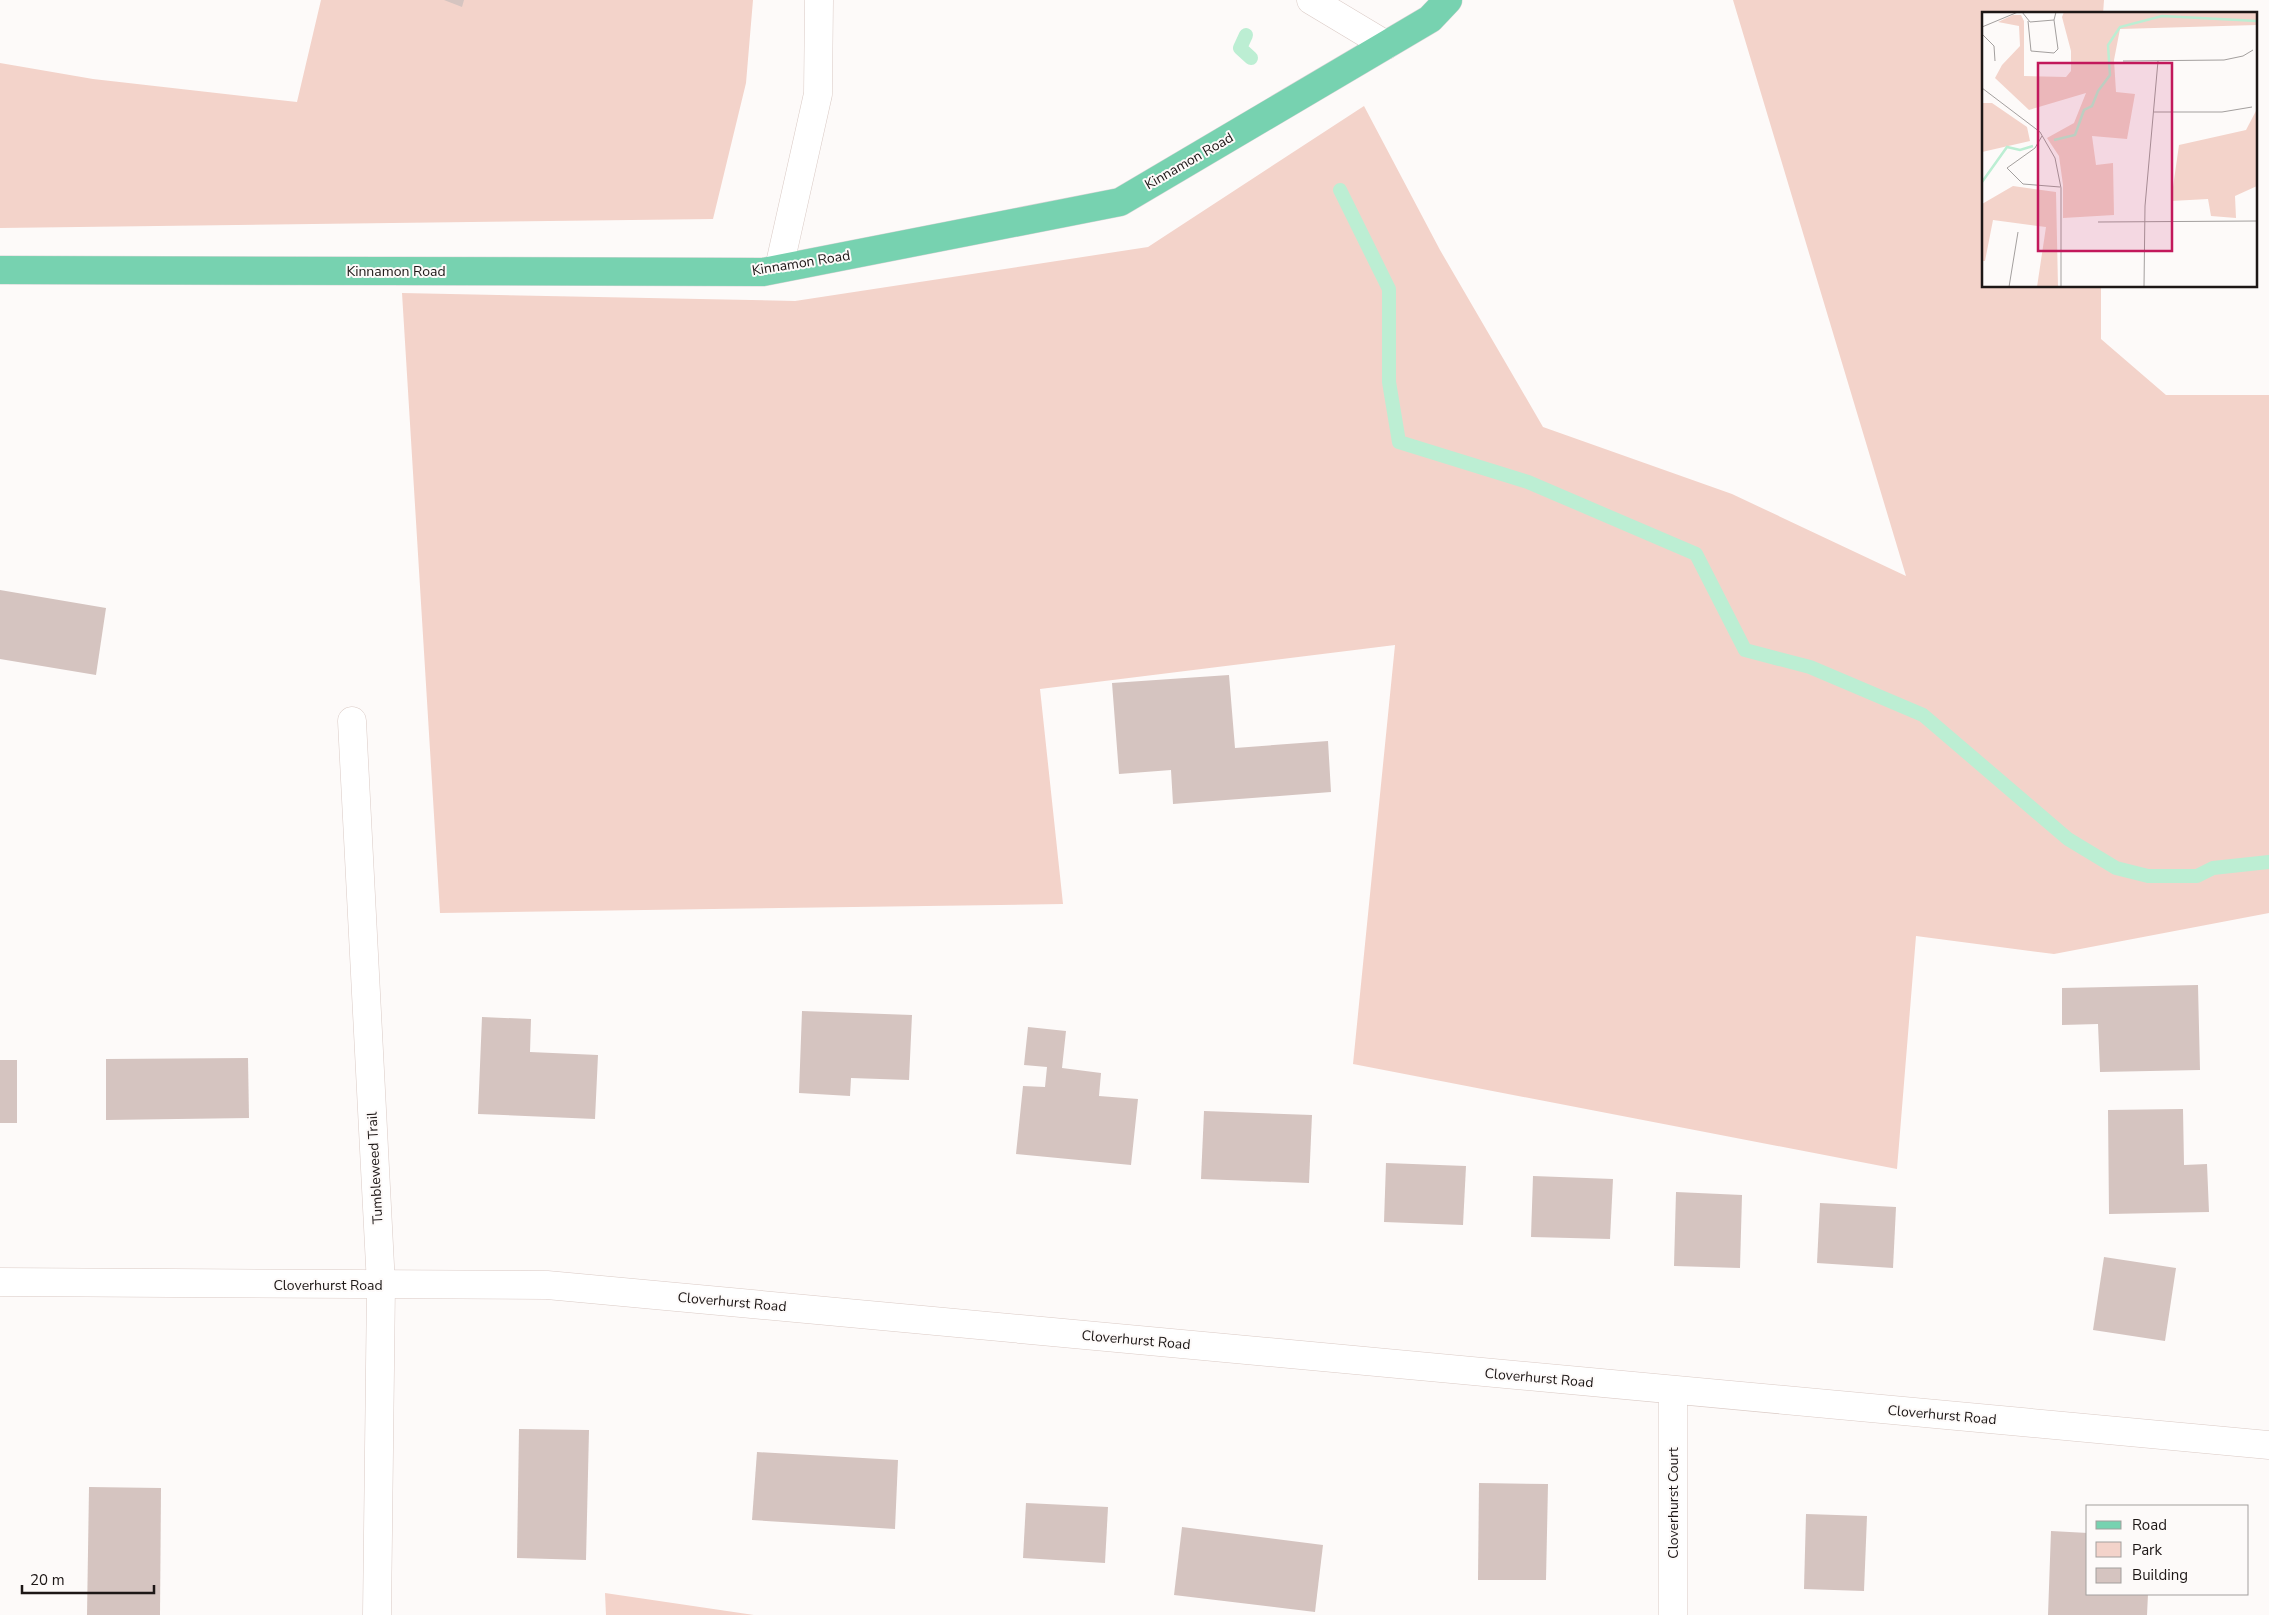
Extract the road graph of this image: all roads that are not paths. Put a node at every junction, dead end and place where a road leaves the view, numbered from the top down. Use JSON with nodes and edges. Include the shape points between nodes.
{"nodes":[{"id":1,"x":819,"y":0,"type":"edge"},
{"id":2,"x":1310,"y":0,"type":"edge"},
{"id":3,"x":1448,"y":0,"type":"edge"},
{"id":4,"x":1386,"y":45,"type":"junction"},
{"id":5,"x":779,"y":268,"type":"junction"},
{"id":6,"x":0,"y":270,"type":"edge"},
{"id":7,"x":352,"y":721,"type":"dead end"},
{"id":8,"x":0,"y":1282,"type":"edge"},
{"id":9,"x":381,"y":1285,"type":"junction"},
{"id":10,"x":1673,"y":1391,"type":"junction"},
{"id":11,"x":2269,"y":1445,"type":"edge"},
{"id":12,"x":377,"y":1615,"type":"edge"},
{"id":13,"x":1673,"y":1615,"type":"edge"}],
"edges":[{"from":1,"to":5,"type":"street","via":[[818,94]]},
{"from":2,"to":4,"type":"street"},
{"from":3,"to":4,"type":"main road","name":"Kinnamon Road","via":[[1430,19]]},
{"from":4,"to":5,"type":"main road","name":"Kinnamon Road","via":[[1120,202]]},
{"from":5,"to":6,"type":"main road","name":"Kinnamon Road","via":[[762,272]]},
{"from":7,"to":9,"type":"street","name":"Tumbleweed Trail"},
{"from":8,"to":9,"type":"street","name":"Cloverhurst Road"},
{"from":9,"to":10,"type":"street","name":"Cloverhurst Road","via":[[548,1285]]},
{"from":9,"to":12,"type":"street","name":"Tumbleweed Trail"},
{"from":10,"to":11,"type":"street","name":"Cloverhurst Road"},
{"from":10,"to":13,"type":"street","name":"Cloverhurst Court"}]}
